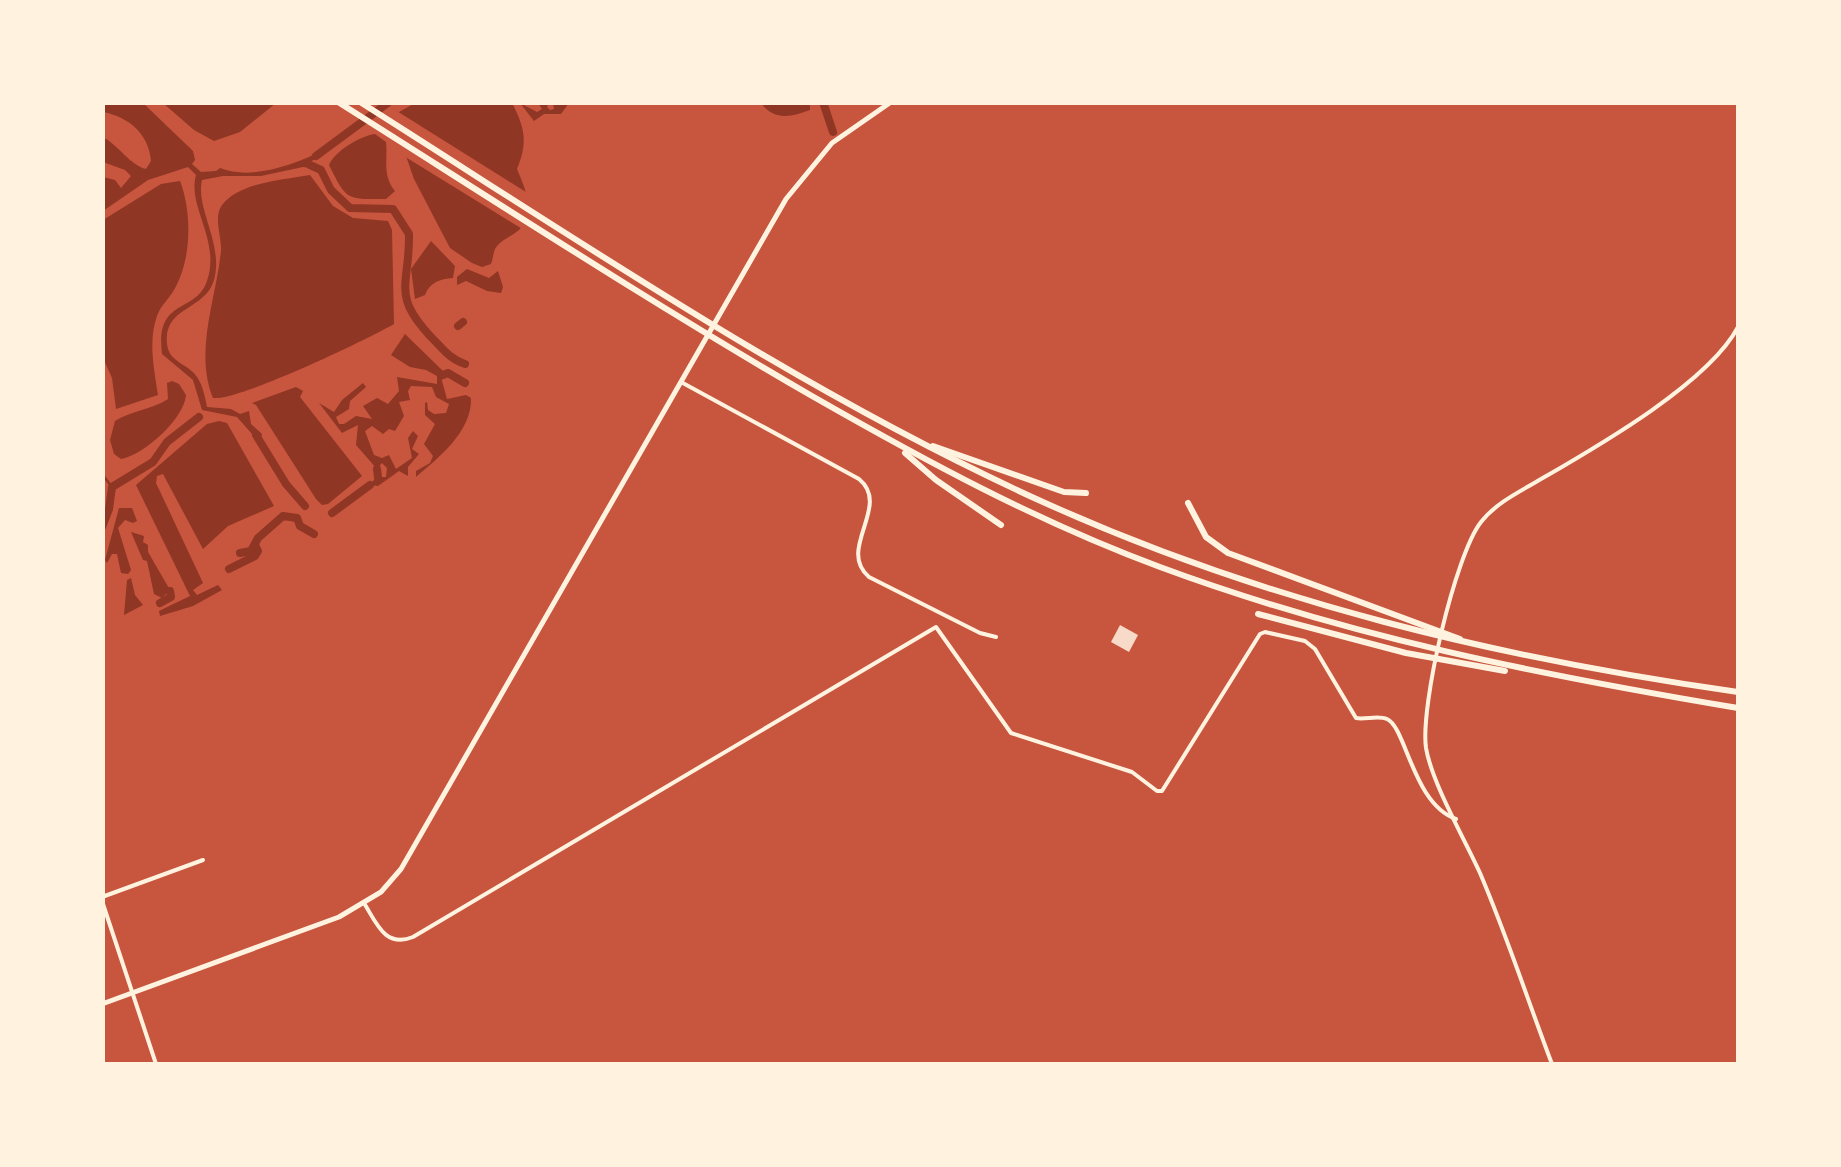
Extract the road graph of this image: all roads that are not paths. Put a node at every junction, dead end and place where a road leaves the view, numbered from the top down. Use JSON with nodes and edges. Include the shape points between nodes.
{"nodes":[{"id":1,"x":338,"y":102,"type":"edge"},
{"id":2,"x":360,"y":102,"type":"edge"},
{"id":3,"x":891,"y":102,"type":"edge"},
{"id":4,"x":1738,"y":327,"type":"edge"},
{"id":5,"x":681,"y":382,"type":"junction"},
{"id":6,"x":913,"y":439,"type":"junction"},
{"id":7,"x":897,"y":446,"type":"junction"},
{"id":8,"x":1086,"y":492,"type":"dead end"},
{"id":9,"x":1188,"y":503,"type":"dead end"},
{"id":10,"x":1002,"y":525,"type":"dead end"},
{"id":11,"x":1258,"y":614,"type":"dead end"},
{"id":12,"x":996,"y":637,"type":"dead end"},
{"id":13,"x":1495,"y":650,"type":"junction"},
{"id":14,"x":1547,"y":676,"type":"junction"},
{"id":15,"x":1738,"y":692,"type":"edge"},
{"id":16,"x":1738,"y":708,"type":"edge"},
{"id":17,"x":1456,"y":818,"type":"junction"},
{"id":18,"x":203,"y":860,"type":"dead end"},
{"id":19,"x":102,"y":899,"type":"edge"},
{"id":20,"x":364,"y":903,"type":"junction"},
{"id":21,"x":131,"y":994,"type":"junction"},
{"id":22,"x":102,"y":1004,"type":"edge"},
{"id":23,"x":156,"y":1064,"type":"edge"},
{"id":24,"x":1552,"y":1064,"type":"edge"}],
"edges":[{"from":1,"to":7,"type":"highway","via":[[746,359]]},
{"from":2,"to":6,"type":"highway","via":[[753,348]]},
{"from":3,"to":5,"type":"main road","via":[[832,143],[806,172]]},
{"from":4,"to":17,"type":"street","via":[[1715,359],[1660,404],[1504,500],[1469,543],[1425,722],[1434,773]]},
{"from":5,"to":12,"type":"street","via":[[866,484],[871,500],[858,568]]},
{"from":5,"to":20,"type":"main road","via":[[401,868]]},
{"from":6,"to":8,"type":"highway","via":[[1064,492]]},
{"from":6,"to":13,"type":"highway","via":[[1074,516],[1200,566],[1341,612]]},
{"from":7,"to":10,"type":"highway"},
{"from":7,"to":14,"type":"highway","via":[[1159,566],[1342,626]]},
{"from":9,"to":13,"type":"highway","via":[[1206,537],[1228,554]]},
{"from":11,"to":14,"type":"highway","via":[[1406,653]]},
{"from":13,"to":15,"type":"highway"},
{"from":14,"to":16,"type":"highway"},
{"from":17,"to":20,"type":"street","via":[[1434,803],[1395,726],[1382,718],[1356,718],[1304,641],[1260,634],[1157,791],[1132,772],[1011,733],[936,627],[413,937],[385,936]]},
{"from":17,"to":24,"type":"street"},
{"from":18,"to":19,"type":"street"},
{"from":19,"to":21,"type":"street"},
{"from":20,"to":21,"type":"main road"},
{"from":21,"to":22,"type":"main road"},
{"from":21,"to":23,"type":"street"}]}
